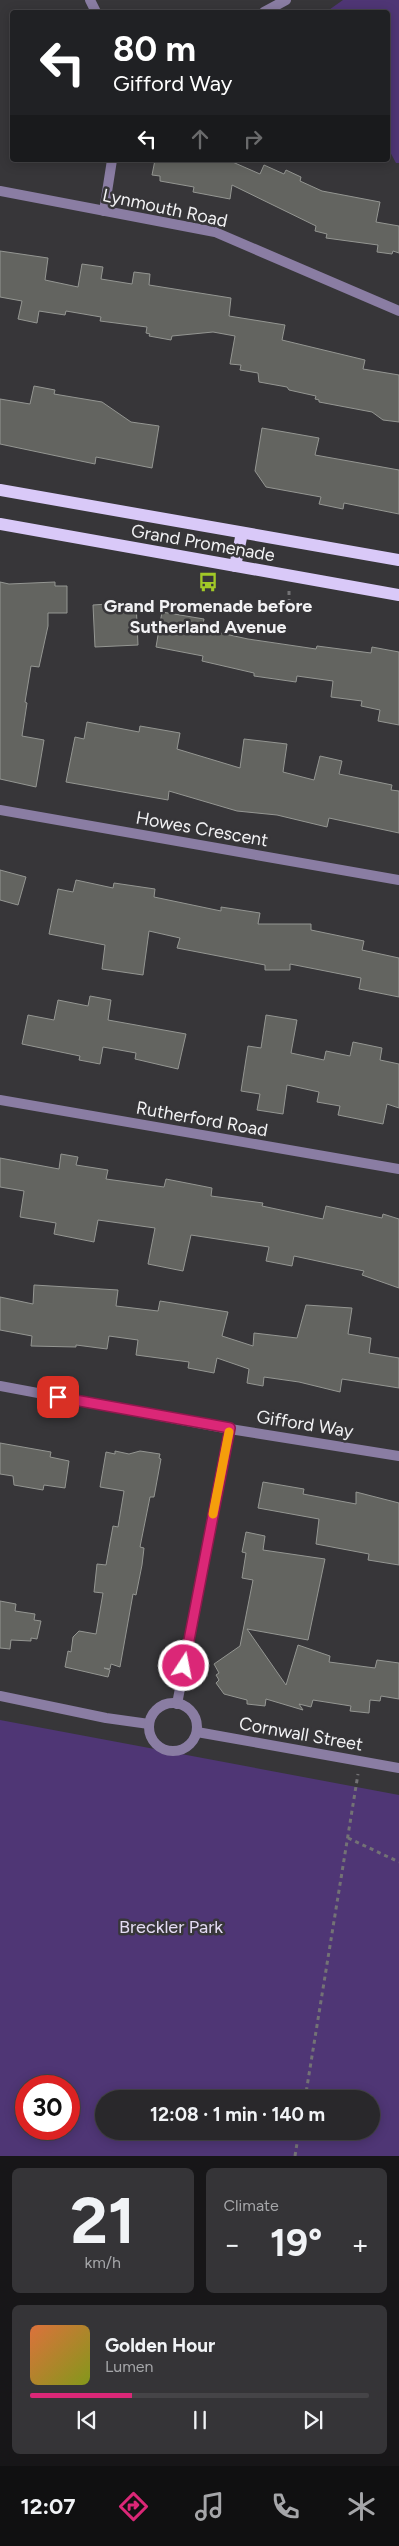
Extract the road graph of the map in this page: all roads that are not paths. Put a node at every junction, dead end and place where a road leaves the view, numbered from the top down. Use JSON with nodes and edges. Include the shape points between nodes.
{"nodes":[{"id":1,"x":286,"y":0,"type":"edge"},
{"id":2,"x":268,"y":10,"type":"edge"},
{"id":3,"x":112,"y":162,"type":"edge"},
{"id":4,"x":0,"y":191,"type":"edge"},
{"id":5,"x":104,"y":211,"type":"junction"},
{"id":6,"x":399,"y":311,"type":"edge"},
{"id":7,"x":0,"y":490,"type":"edge"},
{"id":8,"x":0,"y":524,"type":"edge"},
{"id":9,"x":242,"y":533,"type":"junction"},
{"id":10,"x":399,"y":560,"type":"edge"},
{"id":11,"x":235,"y":566,"type":"junction"},
{"id":12,"x":399,"y":595,"type":"edge"},
{"id":13,"x":0,"y":810,"type":"edge"},
{"id":14,"x":399,"y":880,"type":"edge"},
{"id":15,"x":0,"y":1100,"type":"edge"},
{"id":16,"x":399,"y":1169,"type":"edge"},
{"id":17,"x":0,"y":1386,"type":"edge"},
{"id":18,"x":230,"y":1428,"type":"junction"},
{"id":19,"x":399,"y":1456,"type":"edge"},
{"id":20,"x":0,"y":1696,"type":"edge"},
{"id":21,"x":177,"y":1704,"type":"junction"},
{"id":22,"x":150,"y":1724,"type":"junction"},
{"id":23,"x":197,"y":1732,"type":"junction"},
{"id":24,"x":399,"y":1768,"type":"edge"}],
"edges":[{"from":1,"to":2,"type":"street"},
{"from":3,"to":5,"type":"street"},
{"from":4,"to":5,"type":"street","name":"Lynmouth Road"},
{"from":5,"to":6,"type":"street","name":"Lynmouth Road","via":[[215,232]]},
{"from":7,"to":9,"type":"main road","name":"Grand Promenade"},
{"from":8,"to":11,"type":"main road","name":"Grand Promenade"},
{"from":9,"to":10,"type":"main road","name":"Grand Promenade"},
{"from":9,"to":11,"type":"main road"},
{"from":11,"to":12,"type":"main road","name":"Grand Promenade"},
{"from":13,"to":14,"type":"street","name":"Howes Crescent"},
{"from":15,"to":16,"type":"street","name":"Rutherford Road"},
{"from":17,"to":18,"type":"street","name":"Gifford Way"},
{"from":18,"to":19,"type":"street","name":"Gifford Way"},
{"from":18,"to":21,"type":"street"},
{"from":20,"to":22,"type":"street"},
{"from":21,"to":22,"type":"street","via":[[162,1706],[152,1716]]},
{"from":21,"to":23,"type":"street","via":[[193,1714]]},
{"from":22,"to":23,"type":"street","via":[[156,1744],[169,1751],[184,1749]]},
{"from":23,"to":24,"type":"street","name":"Cornwall Street"}]}
